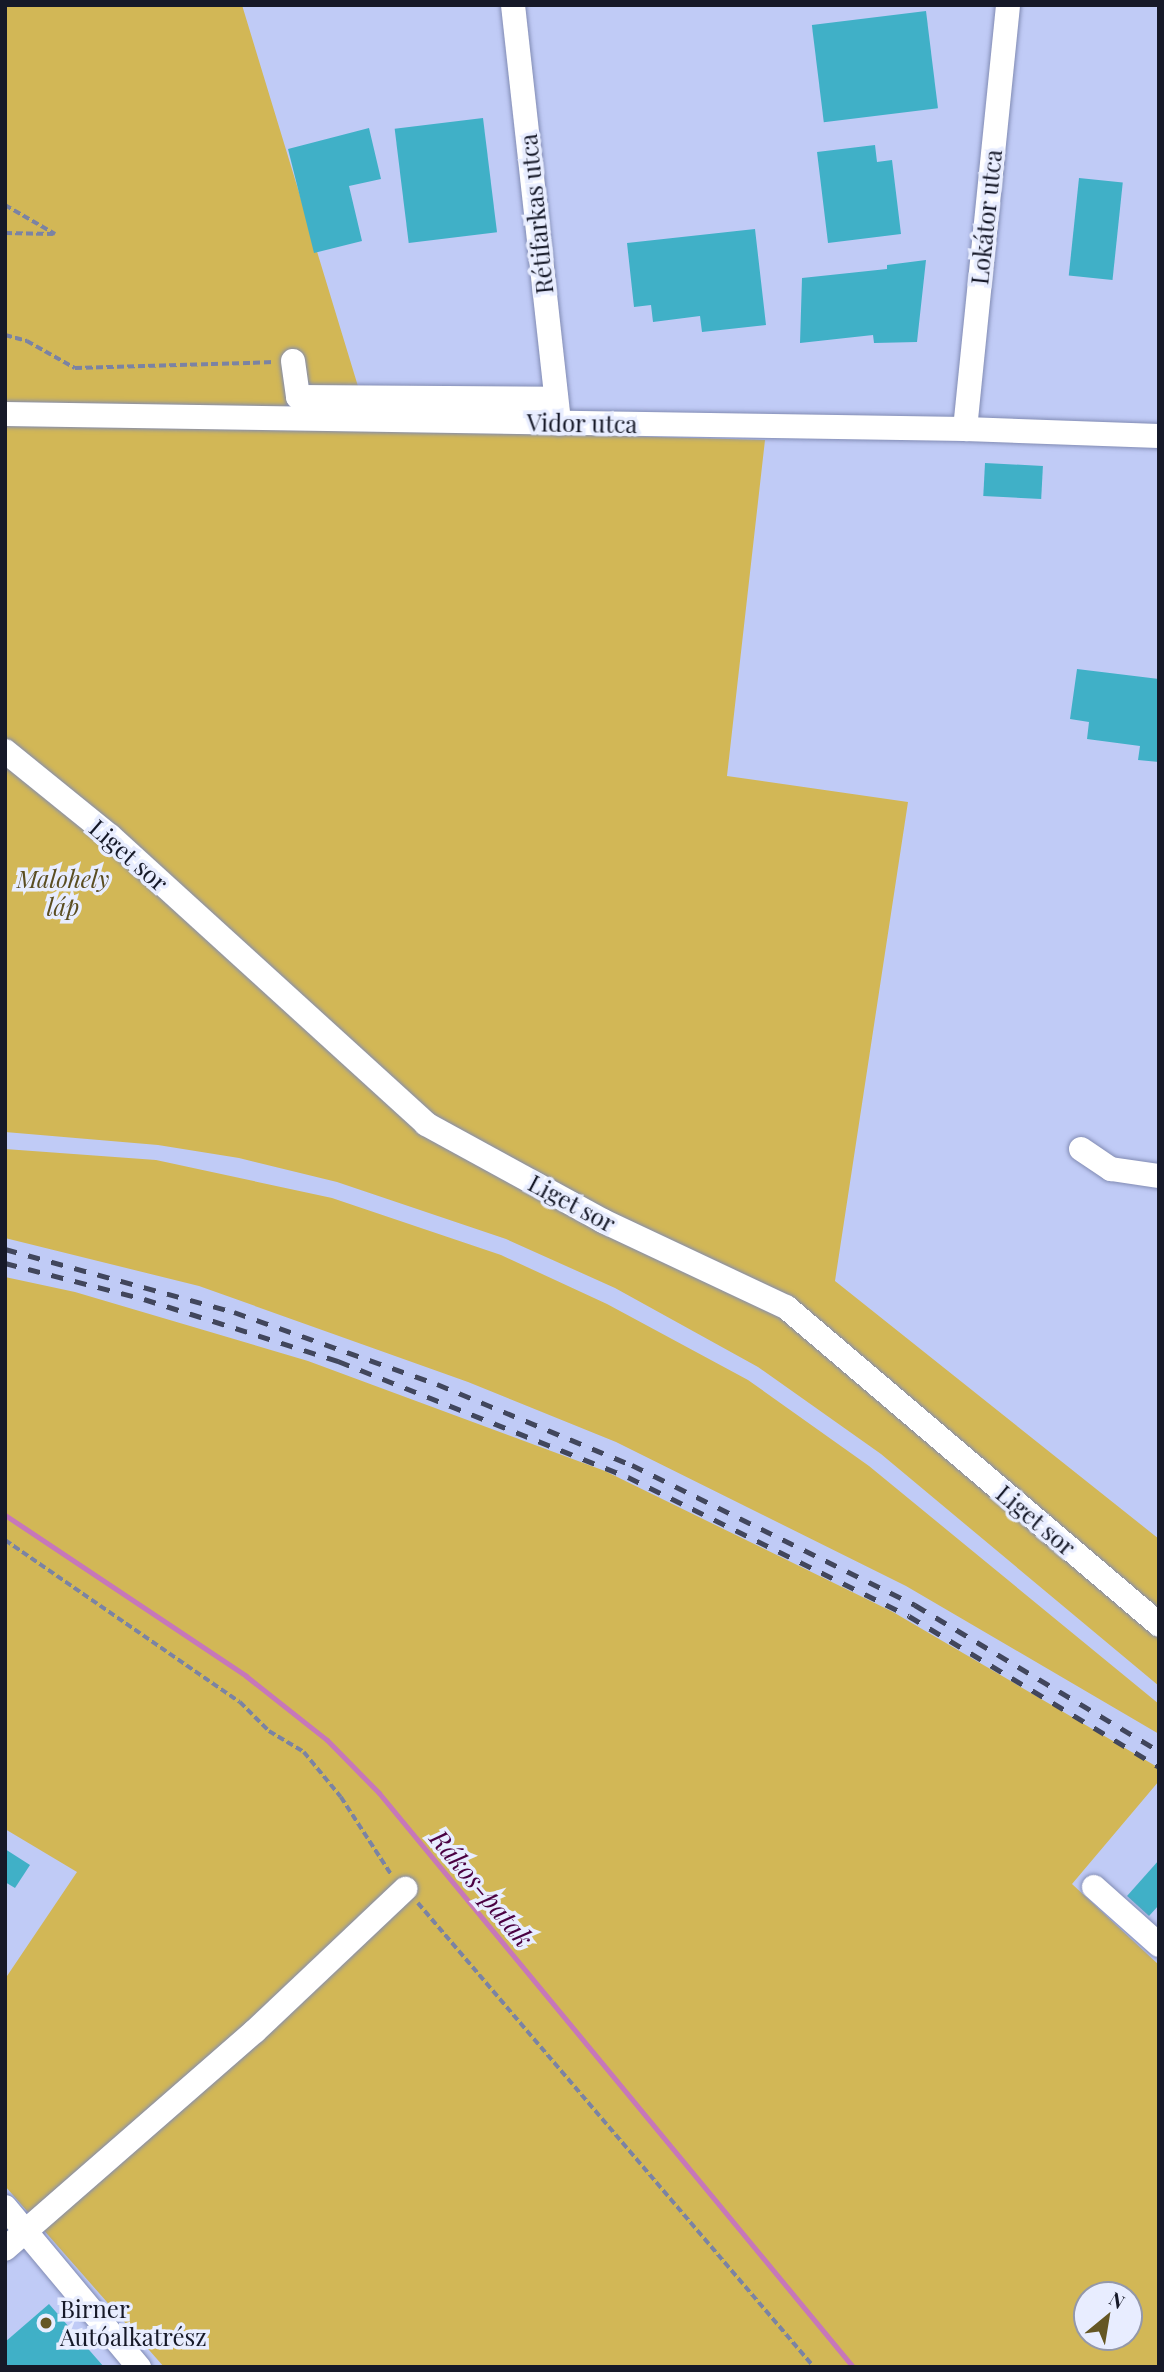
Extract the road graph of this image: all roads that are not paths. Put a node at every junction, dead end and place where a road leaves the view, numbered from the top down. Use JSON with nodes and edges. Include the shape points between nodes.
{"nodes":[{"id":1,"x":513,"y":5,"type":"edge"},
{"id":2,"x":1008,"y":5,"type":"edge"},
{"id":3,"x":293,"y":361,"type":"road end"},
{"id":4,"x":558,"y":411,"type":"junction"},
{"id":5,"x":5,"y":414,"type":"edge"},
{"id":6,"x":965,"y":429,"type":"junction"},
{"id":7,"x":1159,"y":436,"type":"edge"},
{"id":8,"x":5,"y":751,"type":"edge"},
{"id":9,"x":1081,"y":1149,"type":"dead end"},
{"id":10,"x":1159,"y":1176,"type":"edge"},
{"id":11,"x":1159,"y":1625,"type":"edge"},
{"id":12,"x":1094,"y":1887,"type":"dead end"},
{"id":13,"x":405,"y":1889,"type":"road end"},
{"id":14,"x":1159,"y":1945,"type":"edge"},
{"id":15,"x":5,"y":2207,"type":"edge"},
{"id":16,"x":26,"y":2231,"type":"junction"},
{"id":17,"x":5,"y":2249,"type":"edge"},
{"id":18,"x":139,"y":2367,"type":"edge"}],
"edges":[{"from":1,"to":4,"type":"street","name":"Rétifarkas utca"},
{"from":2,"to":6,"type":"street","name":"Lokátor utca"},
{"from":3,"to":4,"type":"street","via":[[299,397]]},
{"from":4,"to":5,"type":"street","name":"Vidor utca"},
{"from":4,"to":6,"type":"street","name":"Vidor utca"},
{"from":6,"to":7,"type":"street","name":"Vidor utca"},
{"from":8,"to":11,"type":"street","name":"Liget sor","via":[[110,836],[426,1124],[603,1221],[786,1307]]},
{"from":9,"to":10,"type":"street","via":[[1111,1169]]},
{"from":12,"to":14,"type":"street"},
{"from":13,"to":16,"type":"street","via":[[255,2031]]},
{"from":15,"to":16,"type":"street"},
{"from":16,"to":17,"type":"street"},
{"from":16,"to":18,"type":"street"}]}
